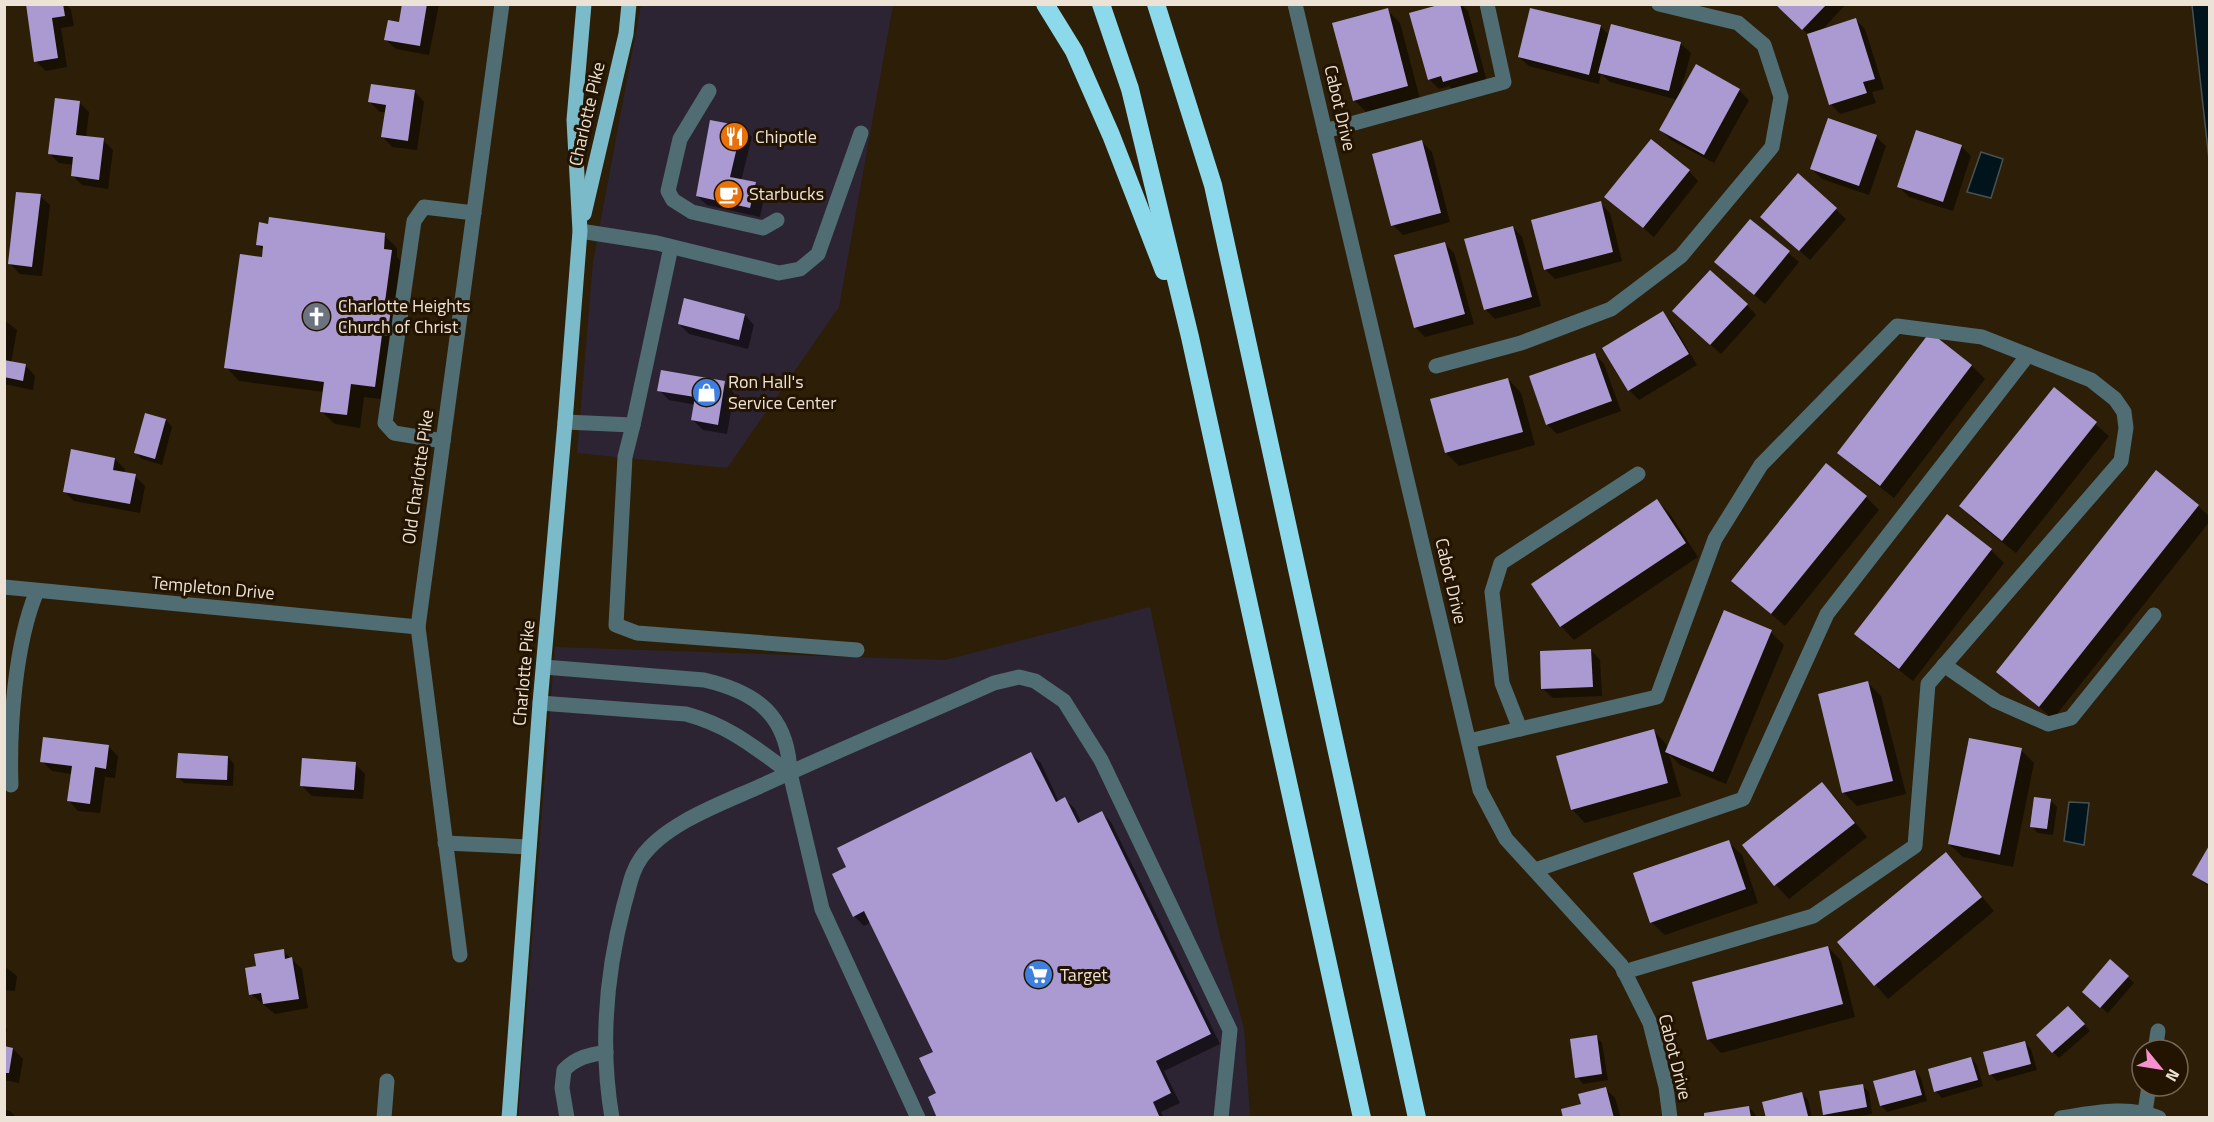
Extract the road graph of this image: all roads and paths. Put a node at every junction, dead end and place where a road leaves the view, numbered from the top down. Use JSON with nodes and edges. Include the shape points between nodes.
{"nodes":[{"id":1,"x":502,"y":4,"type":"edge"},
{"id":2,"x":584,"y":4,"type":"edge"},
{"id":3,"x":628,"y":4,"type":"edge"},
{"id":4,"x":1045,"y":4,"type":"edge"},
{"id":5,"x":1101,"y":4,"type":"edge"},
{"id":6,"x":1295,"y":4,"type":"edge"},
{"id":7,"x":1486,"y":4,"type":"edge"},
{"id":8,"x":1659,"y":4,"type":"edge"},
{"id":9,"x":1160,"y":10,"type":"edge"},
{"id":10,"x":709,"y":91,"type":"dead end"},
{"id":11,"x":1325,"y":131,"type":"junction"},
{"id":12,"x":861,"y":133,"type":"dead end"},
{"id":13,"x":474,"y":213,"type":"junction"},
{"id":14,"x":777,"y":220,"type":"dead end"},
{"id":15,"x":580,"y":231,"type":"junction"},
{"id":16,"x":671,"y":247,"type":"junction"},
{"id":17,"x":1190,"y":337,"type":"junction"},
{"id":18,"x":2028,"y":355,"type":"junction"},
{"id":19,"x":1436,"y":366,"type":"dead end"},
{"id":20,"x":565,"y":422,"type":"junction"},
{"id":21,"x":633,"y":425,"type":"junction"},
{"id":22,"x":443,"y":441,"type":"junction"},
{"id":23,"x":1638,"y":474,"type":"dead end"},
{"id":24,"x":4,"y":587,"type":"edge"},
{"id":25,"x":37,"y":591,"type":"junction"},
{"id":26,"x":2154,"y":615,"type":"dead end"},
{"id":27,"x":418,"y":627,"type":"junction"},
{"id":28,"x":857,"y":650,"type":"dead end"},
{"id":29,"x":1944,"y":665,"type":"junction"},
{"id":30,"x":544,"y":667,"type":"junction"},
{"id":31,"x":540,"y":703,"type":"junction"},
{"id":32,"x":1520,"y":729,"type":"junction"},
{"id":33,"x":1469,"y":741,"type":"junction"},
{"id":34,"x":790,"y":773,"type":"junction"},
{"id":35,"x":11,"y":785,"type":"dead end"},
{"id":36,"x":445,"y":843,"type":"junction"},
{"id":37,"x":529,"y":847,"type":"junction"},
{"id":38,"x":1535,"y":870,"type":"junction"},
{"id":39,"x":460,"y":955,"type":"dead end"},
{"id":40,"x":1624,"y":972,"type":"junction"},
{"id":41,"x":2158,"y":1031,"type":"dead end"},
{"id":42,"x":2157,"y":1038,"type":"edge"},
{"id":43,"x":606,"y":1052,"type":"junction"},
{"id":44,"x":387,"y":1081,"type":"dead end"},
{"id":45,"x":2150,"y":1098,"type":"edge"},
{"id":46,"x":2152,"y":1115,"type":"edge"},
{"id":47,"x":384,"y":1118,"type":"edge"},
{"id":48,"x":509,"y":1118,"type":"edge"},
{"id":49,"x":567,"y":1118,"type":"edge"},
{"id":50,"x":612,"y":1118,"type":"edge"},
{"id":51,"x":918,"y":1118,"type":"edge"},
{"id":52,"x":1221,"y":1118,"type":"edge"},
{"id":53,"x":1362,"y":1118,"type":"edge"},
{"id":54,"x":1417,"y":1118,"type":"edge"},
{"id":55,"x":1670,"y":1118,"type":"edge"},
{"id":56,"x":2061,"y":1118,"type":"edge"}],
"edges":[{"from":1,"to":13,"type":"street","name":"Old Charlotte Pike"},
{"from":2,"to":15,"type":"main road","name":"Charlotte Pike","via":[[574,120]]},
{"from":3,"to":15,"type":"main road","name":"Charlotte Pike","via":[[626,34]]},
{"from":4,"to":17,"type":"highway","via":[[1074,51],[1107,125]]},
{"from":5,"to":17,"type":"highway","via":[[1130,89]]},
{"from":6,"to":11,"type":"street","name":"Cabot Drive"},
{"from":7,"to":11,"type":"street","via":[[1504,82]]},
{"from":8,"to":19,"type":"street","via":[[1738,23],[1764,45],[1781,97],[1772,147],[1681,256],[1611,309],[1521,344]]},
{"from":9,"to":54,"type":"highway","via":[[1213,185]]},
{"from":10,"to":14,"type":"street","via":[[680,139],[668,191],[673,200],[692,212],[763,228]]},
{"from":11,"to":33,"type":"street","name":"Cabot Drive"},
{"from":12,"to":16,"type":"street","via":[[818,254],[800,269],[779,273]]},
{"from":13,"to":22,"type":"street","name":"Old Charlotte Pike"},
{"from":13,"to":22,"type":"street","via":[[424,207],[414,221],[385,423],[394,433]]},
{"from":15,"to":16,"type":"street"},
{"from":15,"to":20,"type":"main road","name":"Charlotte Pike"},
{"from":16,"to":21,"type":"street"},
{"from":17,"to":53,"type":"highway"},
{"from":18,"to":29,"type":"street","via":[[2091,380],[2115,399],[2124,412],[2126,428],[2121,461]]},
{"from":18,"to":32,"type":"street","via":[[1982,337],[1897,326],[1761,465],[1714,539],[1657,697]]},
{"from":18,"to":38,"type":"street","via":[[1827,614],[1743,799]]},
{"from":20,"to":21,"type":"street"},
{"from":20,"to":30,"type":"main road","name":"Charlotte Pike"},
{"from":21,"to":28,"type":"street","via":[[625,457],[616,625],[637,633]]},
{"from":22,"to":27,"type":"street","name":"Old Charlotte Pike"},
{"from":23,"to":32,"type":"street","via":[[1501,563],[1492,592],[1502,683]]},
{"from":24,"to":25,"type":"street","name":"Templeton Drive"},
{"from":25,"to":27,"type":"street","name":"Templeton Drive"},
{"from":25,"to":35,"type":"street","via":[[24,631],[15,694]]},
{"from":26,"to":29,"type":"street","via":[[2072,718],[2048,724],[1996,701]]},
{"from":27,"to":36,"type":"street","name":"Old Charlotte Pike"},
{"from":29,"to":40,"type":"street","via":[[1928,684],[1915,846],[1813,916]]},
{"from":30,"to":31,"type":"main road","name":"Charlotte Pike"},
{"from":30,"to":34,"type":"street","via":[[725,685],[759,702],[780,726],[789,751]]},
{"from":31,"to":34,"type":"street","via":[[702,718],[735,733]]},
{"from":31,"to":37,"type":"main road","name":"Charlotte Pike"},
{"from":32,"to":33,"type":"street"},
{"from":33,"to":38,"type":"street","name":"Cabot Drive","via":[[1480,790],[1506,838]]},
{"from":34,"to":43,"type":"street","via":[[672,829],[641,858],[615,943],[607,1001]]},
{"from":34,"to":51,"type":"street","via":[[822,909]]},
{"from":34,"to":52,"type":"street","via":[[994,683],[1019,677],[1035,681],[1065,701],[1101,760],[1230,1030]]},
{"from":36,"to":37,"type":"street"},
{"from":36,"to":39,"type":"street","name":"Old Charlotte Pike"},
{"from":37,"to":48,"type":"main road","name":"Charlotte Pike"},
{"from":38,"to":40,"type":"street","name":"Cabot Drive"},
{"from":40,"to":55,"type":"street","name":"Cabot Drive","via":[[1650,1023]]},
{"from":41,"to":42,"type":"street"},
{"from":43,"to":49,"type":"street","via":[[574,1060],[564,1070],[562,1088]]},
{"from":43,"to":50,"type":"street"},
{"from":44,"to":47,"type":"street"},
{"from":45,"to":46,"type":"street"},
{"from":46,"to":56,"type":"street","via":[[2100,1112]]}]}
